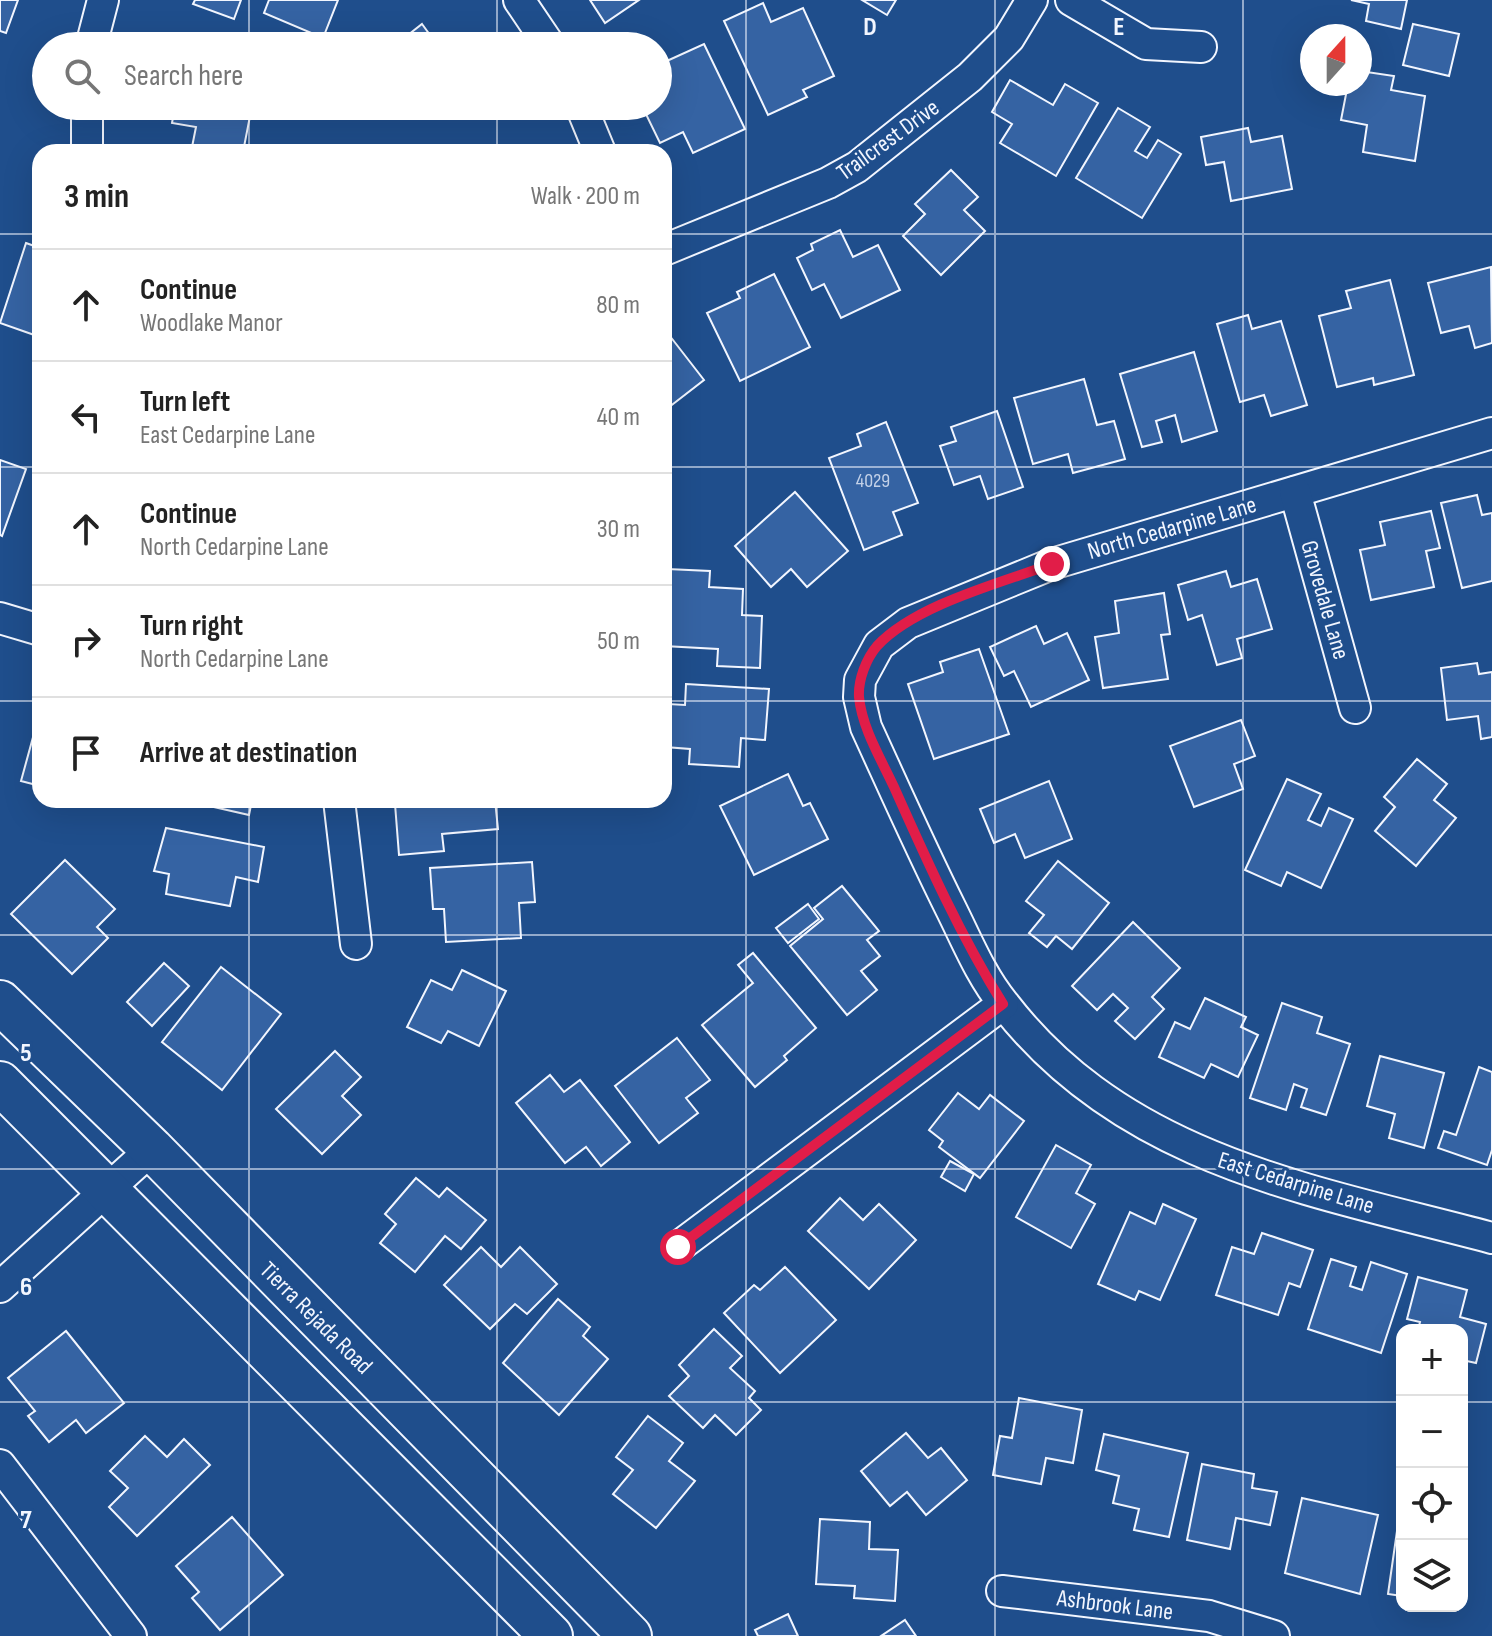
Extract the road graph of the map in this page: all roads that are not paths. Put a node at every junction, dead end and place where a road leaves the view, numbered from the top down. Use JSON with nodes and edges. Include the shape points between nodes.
{"nodes":[{"id":1,"x":103,"y":0,"type":"edge"},
{"id":2,"x":519,"y":0,"type":"edge"},
{"id":3,"x":1032,"y":0,"type":"edge"},
{"id":4,"x":1071,"y":0,"type":"edge"},
{"id":5,"x":95,"y":32,"type":"edge"},
{"id":6,"x":541,"y":32,"type":"edge"},
{"id":7,"x":1201,"y":47,"type":"dead end"},
{"id":8,"x":87,"y":120,"type":"edge"},
{"id":9,"x":587,"y":120,"type":"edge"},
{"id":10,"x":87,"y":144,"type":"edge"},
{"id":11,"x":597,"y":144,"type":"edge"},
{"id":12,"x":672,"y":247,"type":"edge"},
{"id":13,"x":1492,"y":433,"type":"edge"},
{"id":14,"x":1295,"y":492,"type":"junction"},
{"id":15,"x":0,"y":618,"type":"edge"},
{"id":16,"x":32,"y":628,"type":"edge"},
{"id":17,"x":1355,"y":708,"type":"dead end"},
{"id":18,"x":340,"y":808,"type":"edge"},
{"id":19,"x":916,"y":836,"type":"joint"},
{"id":20,"x":356,"y":944,"type":"dead end"},
{"id":21,"x":0,"y":1002,"type":"edge"},
{"id":22,"x":1003,"y":1004,"type":"junction"},
{"id":23,"x":0,"y":1083,"type":"edge"},
{"id":24,"x":152,"y":1149,"type":"junction"},
{"id":25,"x":106,"y":1189,"type":"junction"},
{"id":26,"x":1492,"y":1238,"type":"edge"},
{"id":27,"x":678,"y":1247,"type":"dead end"},
{"id":28,"x":0,"y":1287,"type":"edge"},
{"id":29,"x":0,"y":1465,"type":"edge"},
{"id":30,"x":1002,"y":1591,"type":"dead end"},
{"id":31,"x":131,"y":1636,"type":"edge"},
{"id":32,"x":551,"y":1636,"type":"edge"},
{"id":33,"x":630,"y":1636,"type":"edge"},
{"id":34,"x":1274,"y":1636,"type":"edge"}],
"edges":[{"from":1,"to":5,"type":"street"},
{"from":2,"to":6,"type":"street"},
{"from":3,"to":12,"type":"street","name":"Trailcrest Drive","via":[[1009,38],[970,77],[857,167]]},
{"from":4,"to":7,"type":"street","via":[[1146,44]]},
{"from":8,"to":10,"type":"street"},
{"from":9,"to":11,"type":"street"},
{"from":13,"to":14,"type":"street","name":"North Cedarpine Lane"},
{"from":14,"to":17,"type":"street","name":"Grovedale Lane"},
{"from":14,"to":19,"type":"street","name":"North Cedarpine Lane","via":[[1052,564],[908,623],[879,645],[860,680],[859,697],[866,727]]},
{"from":15,"to":16,"type":"street"},
{"from":18,"to":20,"type":"street"},
{"from":19,"to":22,"type":"street","name":"East Cedarpine Lane"},
{"from":21,"to":24,"type":"main road","name":"Tierra Rejada Road"},
{"from":22,"to":26,"type":"street","name":"East Cedarpine Lane","via":[[1083,1085],[1134,1121],[1205,1155],[1255,1174]]},
{"from":22,"to":27,"type":"street"},
{"from":23,"to":25,"type":"main road"},
{"from":24,"to":25,"type":"street"},
{"from":24,"to":33,"type":"main road","name":"Tierra Rejada Road"},
{"from":25,"to":28,"type":"street"},
{"from":25,"to":32,"type":"main road"},
{"from":29,"to":31,"type":"street"},
{"from":30,"to":34,"type":"street","name":"Ashbrook Lane","via":[[1209,1616]]}]}
